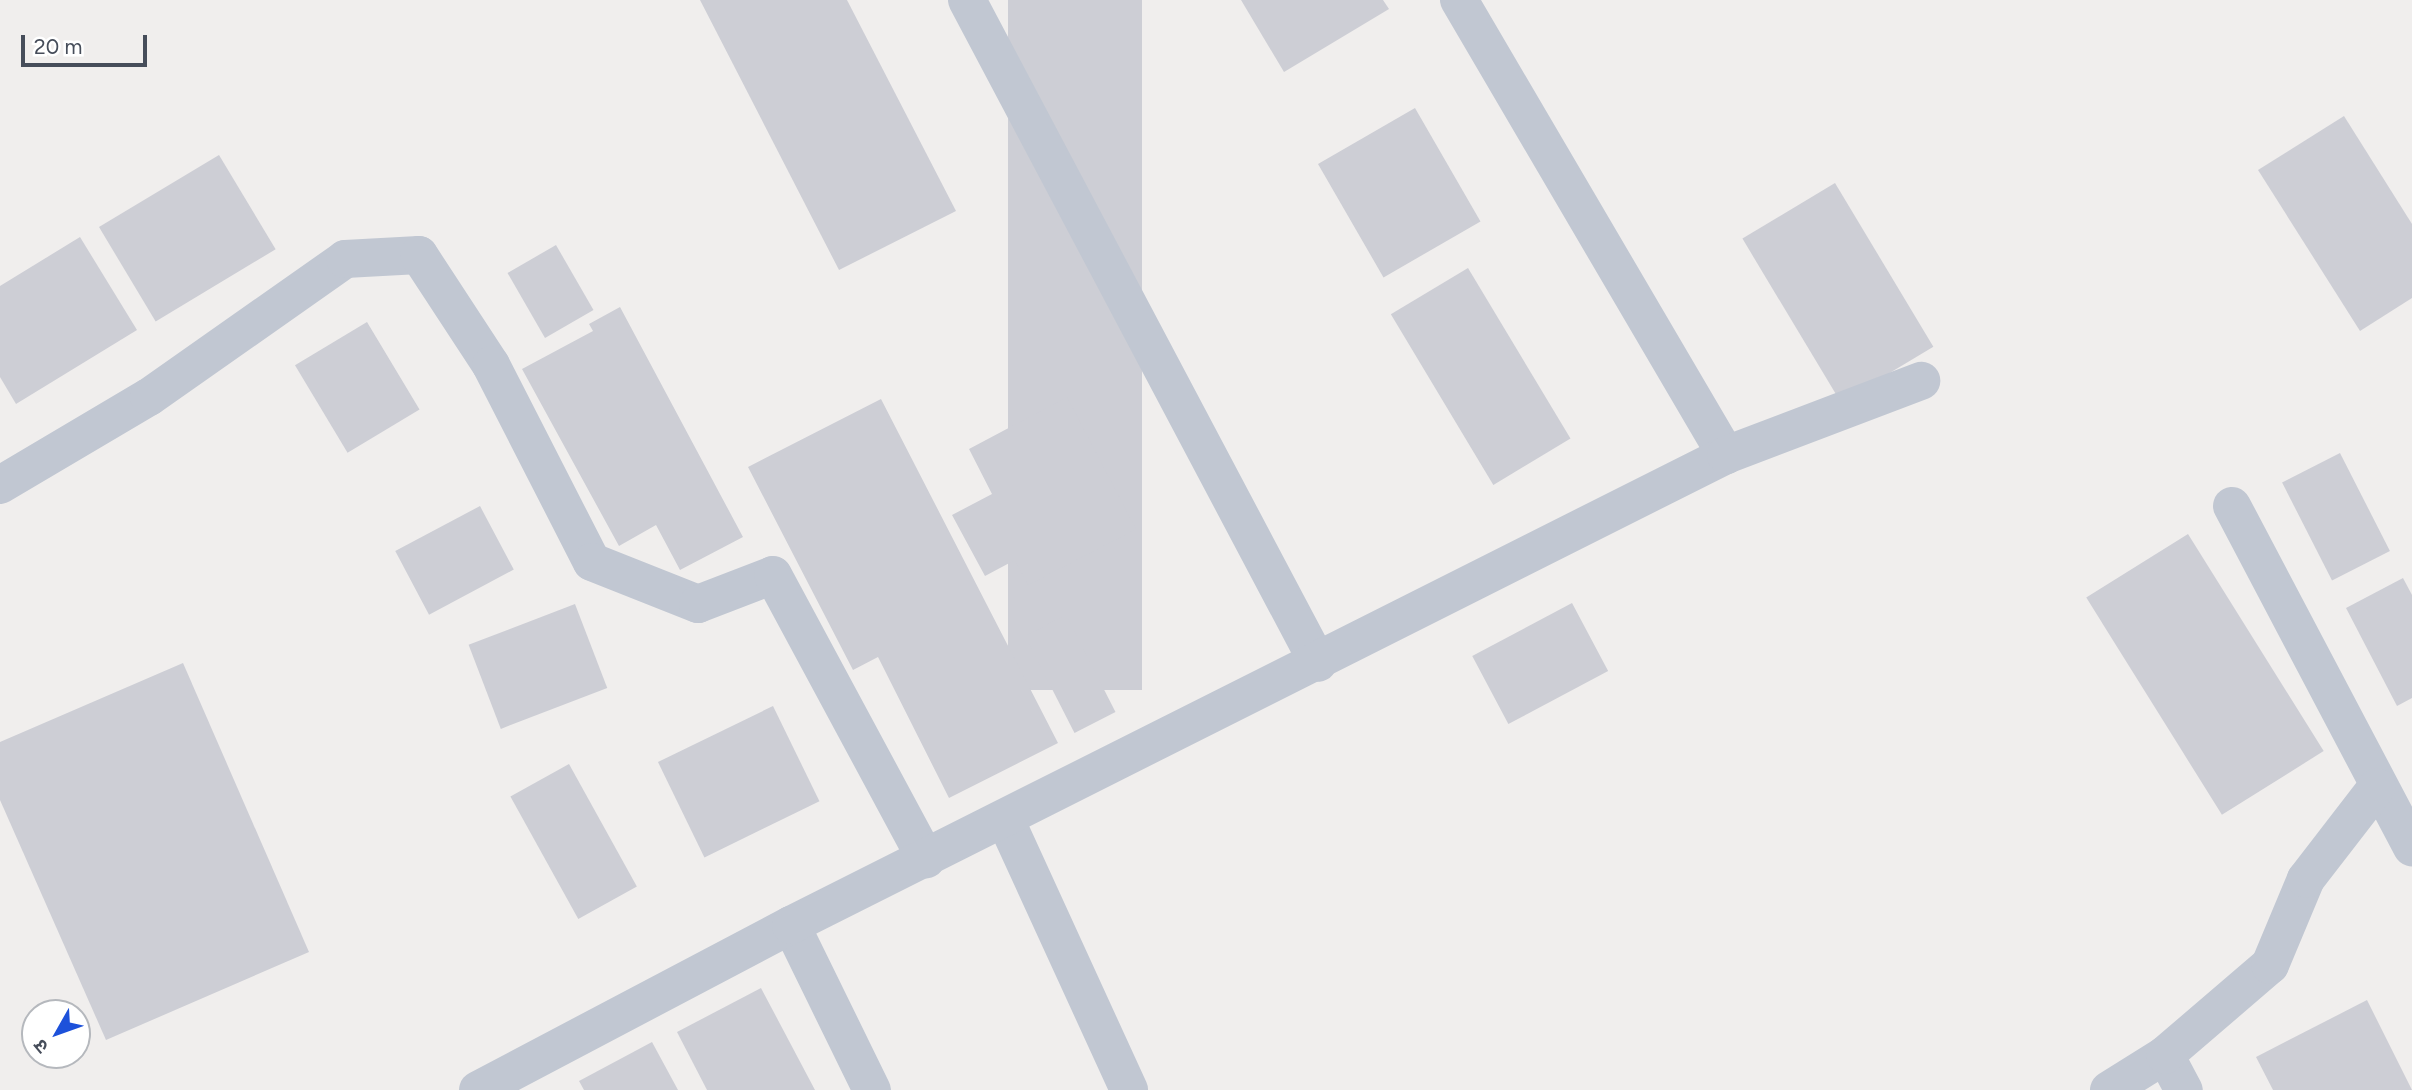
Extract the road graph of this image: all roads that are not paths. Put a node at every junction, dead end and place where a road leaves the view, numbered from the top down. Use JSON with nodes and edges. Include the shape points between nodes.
{"nodes":[{"id":1,"x":967,"y":0,"type":"edge"},
{"id":2,"x":1459,"y":0,"type":"edge"},
{"id":3,"x":1921,"y":382,"type":"dead end"},
{"id":4,"x":1726,"y":455,"type":"junction"},
{"id":5,"x":0,"y":485,"type":"edge"},
{"id":6,"x":2232,"y":506,"type":"dead end"},
{"id":7,"x":1318,"y":663,"type":"junction"},
{"id":8,"x":2377,"y":787,"type":"junction"},
{"id":9,"x":1005,"y":819,"type":"junction"},
{"id":10,"x":2412,"y":848,"type":"edge"},
{"id":11,"x":926,"y":859,"type":"junction"},
{"id":12,"x":791,"y":925,"type":"junction"},
{"id":13,"x":2165,"y":1055,"type":"junction"},
{"id":14,"x":526,"y":1079,"type":"edge"},
{"id":15,"x":478,"y":1090,"type":"edge"},
{"id":16,"x":872,"y":1090,"type":"edge"},
{"id":17,"x":1129,"y":1090,"type":"edge"},
{"id":18,"x":2109,"y":1090,"type":"edge"},
{"id":19,"x":2184,"y":1090,"type":"edge"}],
"edges":[{"from":1,"to":7,"type":"street"},
{"from":2,"to":4,"type":"street"},
{"from":3,"to":4,"type":"street"},
{"from":4,"to":7,"type":"street"},
{"from":5,"to":11,"type":"street","via":[[149,397],[345,259],[419,255],[491,365],[592,562],[698,604],[773,575]]},
{"from":6,"to":8,"type":"street"},
{"from":7,"to":9,"type":"street"},
{"from":8,"to":10,"type":"street"},
{"from":8,"to":13,"type":"street","via":[[2306,879],[2270,965]]},
{"from":9,"to":11,"type":"street"},
{"from":9,"to":17,"type":"street"},
{"from":11,"to":12,"type":"street"},
{"from":12,"to":14,"type":"street"},
{"from":12,"to":16,"type":"street"},
{"from":13,"to":18,"type":"street"},
{"from":13,"to":19,"type":"street"},
{"from":14,"to":15,"type":"street"}]}
